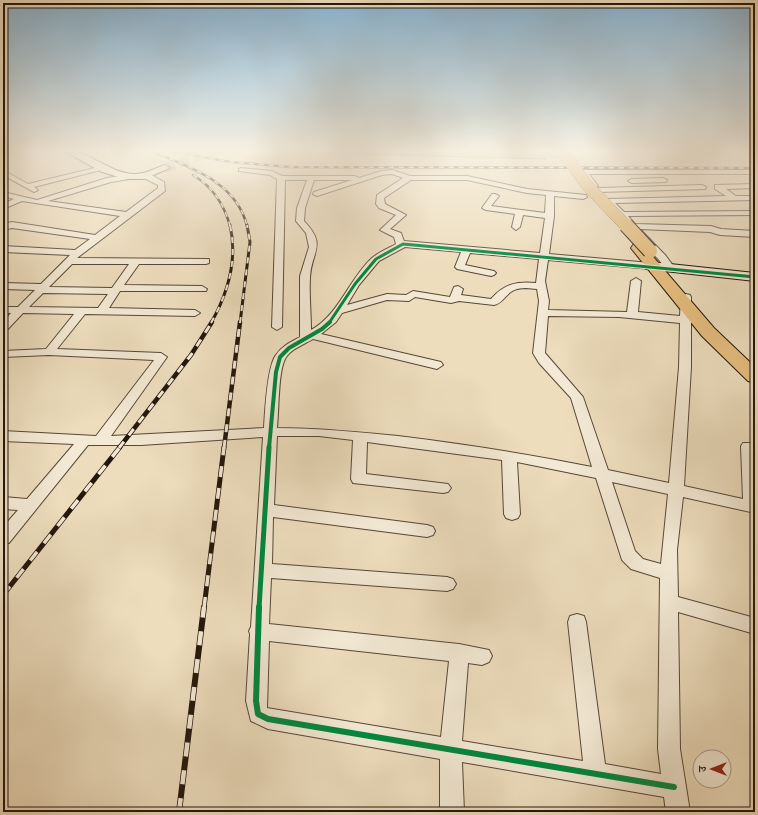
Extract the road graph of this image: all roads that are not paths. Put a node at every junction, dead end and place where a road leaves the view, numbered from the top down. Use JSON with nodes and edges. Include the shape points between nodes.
{"nodes":[{"id":1,"x":33,"y":189,"type":"edge"},
{"id":2,"x":78,"y":189,"type":"edge"},
{"id":3,"x":160,"y":189,"type":"edge"},
{"id":4,"x":281,"y":189,"type":"edge"},
{"id":5,"x":307,"y":189,"type":"edge"},
{"id":6,"x":333,"y":189,"type":"edge"},
{"id":7,"x":392,"y":189,"type":"edge"},
{"id":8,"x":517,"y":189,"type":"edge"},
{"id":9,"x":583,"y":189,"type":"edge"},
{"id":10,"x":591,"y":189,"type":"edge"},
{"id":11,"x":639,"y":189,"type":"edge"},
{"id":12,"x":679,"y":189,"type":"edge"},
{"id":13,"x":721,"y":189,"type":"edge"},
{"id":14,"x":599,"y":190,"type":"joint"},
{"id":15,"x":3,"y":194,"type":"edge"},
{"id":16,"x":317,"y":194,"type":"dead end"},
{"id":17,"x":550,"y":194,"type":"junction"},
{"id":18,"x":495,"y":196,"type":"dead end"},
{"id":19,"x":583,"y":197,"type":"dead end"},
{"id":20,"x":22,"y":198,"type":"junction"},
{"id":21,"x":47,"y":198,"type":"junction"},
{"id":22,"x":734,"y":198,"type":"junction"},
{"id":23,"x":755,"y":198,"type":"edge"},
{"id":24,"x":690,"y":199,"type":"junction"},
{"id":25,"x":610,"y":201,"type":"junction"},
{"id":26,"x":37,"y":202,"type":"junction"},
{"id":27,"x":3,"y":207,"type":"edge"},
{"id":28,"x":755,"y":212,"type":"edge"},
{"id":29,"x":519,"y":213,"type":"junction"},
{"id":30,"x":704,"y":213,"type":"junction"},
{"id":31,"x":623,"y":214,"type":"junction"},
{"id":32,"x":127,"y":215,"type":"junction"},
{"id":33,"x":550,"y":216,"type":"junction"},
{"id":34,"x":634,"y":226,"type":"junction"},
{"id":35,"x":3,"y":227,"type":"edge"},
{"id":36,"x":516,"y":227,"type":"dead end"},
{"id":37,"x":713,"y":229,"type":"junction"},
{"id":38,"x":755,"y":234,"type":"edge"},
{"id":39,"x":98,"y":238,"type":"junction"},
{"id":40,"x":403,"y":244,"type":"junction"},
{"id":41,"x":3,"y":249,"type":"edge"},
{"id":42,"x":466,"y":250,"type":"junction"},
{"id":43,"x":77,"y":253,"type":"junction"},
{"id":44,"x":544,"y":257,"type":"junction"},
{"id":45,"x":654,"y":260,"type":"junction"},
{"id":46,"x":69,"y":261,"type":"junction"},
{"id":47,"x":136,"y":261,"type":"junction"},
{"id":48,"x":206,"y":261,"type":"dead end"},
{"id":49,"x":491,"y":273,"type":"dead end"},
{"id":50,"x":755,"y":277,"type":"edge"},
{"id":51,"x":636,"y":281,"type":"dead end"},
{"id":52,"x":3,"y":286,"type":"edge"},
{"id":53,"x":541,"y":287,"type":"junction"},
{"id":54,"x":43,"y":288,"type":"junction"},
{"id":55,"x":116,"y":289,"type":"junction"},
{"id":56,"x":202,"y":289,"type":"dead end"},
{"id":57,"x":686,"y":307,"type":"junction"},
{"id":58,"x":3,"y":310,"type":"edge"},
{"id":59,"x":22,"y":310,"type":"junction"},
{"id":60,"x":338,"y":311,"type":"junction"},
{"id":61,"x":81,"y":312,"type":"junction"},
{"id":62,"x":100,"y":312,"type":"junction"},
{"id":63,"x":543,"y":313,"type":"junction"},
{"id":64,"x":195,"y":314,"type":"dead end"},
{"id":65,"x":632,"y":315,"type":"junction"},
{"id":66,"x":276,"y":327,"type":"dead end"},
{"id":67,"x":3,"y":328,"type":"edge"},
{"id":68,"x":309,"y":337,"type":"junction"},
{"id":69,"x":48,"y":352,"type":"junction"},
{"id":70,"x":3,"y":354,"type":"edge"},
{"id":71,"x":437,"y":365,"type":"dead end"},
{"id":72,"x":755,"y":368,"type":"edge"},
{"id":73,"x":755,"y":377,"type":"edge"},
{"id":74,"x":270,"y":432,"type":"junction"},
{"id":75,"x":3,"y":436,"type":"edge"},
{"id":76,"x":360,"y":436,"type":"junction"},
{"id":77,"x":92,"y":440,"type":"junction"},
{"id":78,"x":748,"y":446,"type":"dead end"},
{"id":79,"x":509,"y":456,"type":"junction"},
{"id":80,"x":604,"y":475,"type":"junction"},
{"id":81,"x":443,"y":488,"type":"dead end"},
{"id":82,"x":676,"y":491,"type":"junction"},
{"id":83,"x":3,"y":503,"type":"edge"},
{"id":84,"x":31,"y":505,"type":"junction"},
{"id":85,"x":753,"y":506,"type":"edge"},
{"id":86,"x":266,"y":510,"type":"junction"},
{"id":87,"x":512,"y":514,"type":"dead end"},
{"id":88,"x":427,"y":531,"type":"dead end"},
{"id":89,"x":3,"y":538,"type":"edge"},
{"id":90,"x":262,"y":570,"type":"junction"},
{"id":91,"x":669,"y":574,"type":"junction"},
{"id":92,"x":447,"y":584,"type":"dead end"},
{"id":93,"x":669,"y":602,"type":"junction"},
{"id":94,"x":577,"y":622,"type":"dead end"},
{"id":95,"x":755,"y":626,"type":"edge"},
{"id":96,"x":258,"y":631,"type":"junction"},
{"id":97,"x":459,"y":653,"type":"junction"},
{"id":98,"x":482,"y":656,"type":"dead end"},
{"id":99,"x":450,"y":750,"type":"junction"},
{"id":100,"x":595,"y":773,"type":"junction"},
{"id":101,"x":674,"y":786,"type":"junction"},
{"id":102,"x":452,"y":812,"type":"edge"},
{"id":103,"x":678,"y":812,"type":"edge"}],
"edges":[{"from":1,"to":21,"type":"street"},
{"from":2,"to":21,"type":"street"},
{"from":3,"to":32,"type":"street"},
{"from":4,"to":66,"type":"street"},
{"from":5,"to":68,"type":"street","via":[[300,221],[310,232],[313,247],[305,276]]},
{"from":6,"to":16,"type":"street"},
{"from":7,"to":40,"type":"street","via":[[381,196],[380,204],[402,215],[384,230],[398,235]]},
{"from":8,"to":17,"type":"street"},
{"from":9,"to":45,"type":"main road"},
{"from":10,"to":45,"type":"main road","bridge":true},
{"from":11,"to":14,"type":"street"},
{"from":12,"to":24,"type":"street"},
{"from":13,"to":22,"type":"street"},
{"from":14,"to":25,"type":"street"},
{"from":15,"to":20,"type":"street"},
{"from":17,"to":19,"type":"street"},
{"from":17,"to":33,"type":"street"},
{"from":18,"to":29,"type":"street","via":[[486,208]]},
{"from":20,"to":26,"type":"street"},
{"from":20,"to":27,"type":"street"},
{"from":21,"to":26,"type":"street"},
{"from":22,"to":23,"type":"street"},
{"from":22,"to":24,"type":"street"},
{"from":24,"to":25,"type":"street"},
{"from":24,"to":30,"type":"street"},
{"from":25,"to":31,"type":"street"},
{"from":26,"to":32,"type":"street"},
{"from":28,"to":30,"type":"street"},
{"from":29,"to":33,"type":"street"},
{"from":29,"to":36,"type":"street"},
{"from":30,"to":31,"type":"street"},
{"from":30,"to":37,"type":"street","via":[[715,227]]},
{"from":31,"to":34,"type":"street"},
{"from":32,"to":39,"type":"street"},
{"from":33,"to":44,"type":"street"},
{"from":34,"to":37,"type":"street"},
{"from":34,"to":45,"type":"street","via":[[663,258]]},
{"from":35,"to":39,"type":"street","via":[[12,225]]},
{"from":37,"to":38,"type":"street","via":[[720,232]]},
{"from":39,"to":43,"type":"street"},
{"from":40,"to":42,"type":"street"},
{"from":40,"to":60,"type":"street","via":[[376,259],[355,284]]},
{"from":41,"to":43,"type":"street"},
{"from":42,"to":44,"type":"street"},
{"from":42,"to":49,"type":"street","via":[[460,267]]},
{"from":43,"to":46,"type":"street"},
{"from":44,"to":45,"type":"street"},
{"from":44,"to":53,"type":"street"},
{"from":45,"to":50,"type":"street"},
{"from":45,"to":57,"type":"main road"},
{"from":46,"to":47,"type":"street"},
{"from":46,"to":54,"type":"street"},
{"from":47,"to":48,"type":"street"},
{"from":47,"to":55,"type":"street"},
{"from":51,"to":65,"type":"street"},
{"from":52,"to":54,"type":"street"},
{"from":53,"to":60,"type":"street","via":[[515,285],[502,292],[494,302],[456,293],[453,300],[415,294],[409,298],[389,297]]},
{"from":53,"to":63,"type":"street"},
{"from":54,"to":55,"type":"street"},
{"from":54,"to":59,"type":"street"},
{"from":55,"to":56,"type":"street"},
{"from":55,"to":62,"type":"street"},
{"from":57,"to":65,"type":"street"},
{"from":57,"to":72,"type":"main road"},
{"from":57,"to":73,"type":"main road","via":[[728,353]]},
{"from":57,"to":82,"type":"street"},
{"from":58,"to":59,"type":"street"},
{"from":59,"to":61,"type":"street"},
{"from":59,"to":67,"type":"street"},
{"from":60,"to":68,"type":"street","via":[[327,325]]},
{"from":61,"to":62,"type":"street"},
{"from":61,"to":69,"type":"street"},
{"from":62,"to":64,"type":"street"},
{"from":63,"to":65,"type":"street"},
{"from":63,"to":80,"type":"street","via":[[541,356],[578,397]]},
{"from":68,"to":71,"type":"street"},
{"from":68,"to":74,"type":"street","via":[[280,357]]},
{"from":69,"to":70,"type":"street"},
{"from":69,"to":77,"type":"street","via":[[161,357]]},
{"from":74,"to":76,"type":"street","via":[[320,432]]},
{"from":74,"to":77,"type":"street","via":[[141,440]]},
{"from":74,"to":86,"type":"street"},
{"from":75,"to":77,"type":"street"},
{"from":76,"to":79,"type":"street"},
{"from":76,"to":81,"type":"street","via":[[358,479]]},
{"from":77,"to":84,"type":"street"},
{"from":78,"to":85,"type":"street"},
{"from":79,"to":80,"type":"street"},
{"from":79,"to":87,"type":"street"},
{"from":80,"to":82,"type":"street"},
{"from":80,"to":91,"type":"street","via":[[628,555],[637,564]]},
{"from":82,"to":85,"type":"street"},
{"from":82,"to":91,"type":"street","via":[[669,550]]},
{"from":83,"to":84,"type":"street"},
{"from":84,"to":89,"type":"street"},
{"from":86,"to":88,"type":"street"},
{"from":86,"to":90,"type":"street"},
{"from":90,"to":92,"type":"street"},
{"from":90,"to":96,"type":"street"},
{"from":91,"to":93,"type":"street"},
{"from":93,"to":95,"type":"street"},
{"from":93,"to":101,"type":"street","via":[[669,749]]},
{"from":94,"to":100,"type":"street"},
{"from":96,"to":97,"type":"street"},
{"from":96,"to":99,"type":"street","via":[[258,714],[268,719]]},
{"from":97,"to":98,"type":"street"},
{"from":97,"to":99,"type":"street"},
{"from":99,"to":100,"type":"street"},
{"from":99,"to":102,"type":"street"},
{"from":100,"to":101,"type":"street"},
{"from":101,"to":103,"type":"street"}]}
